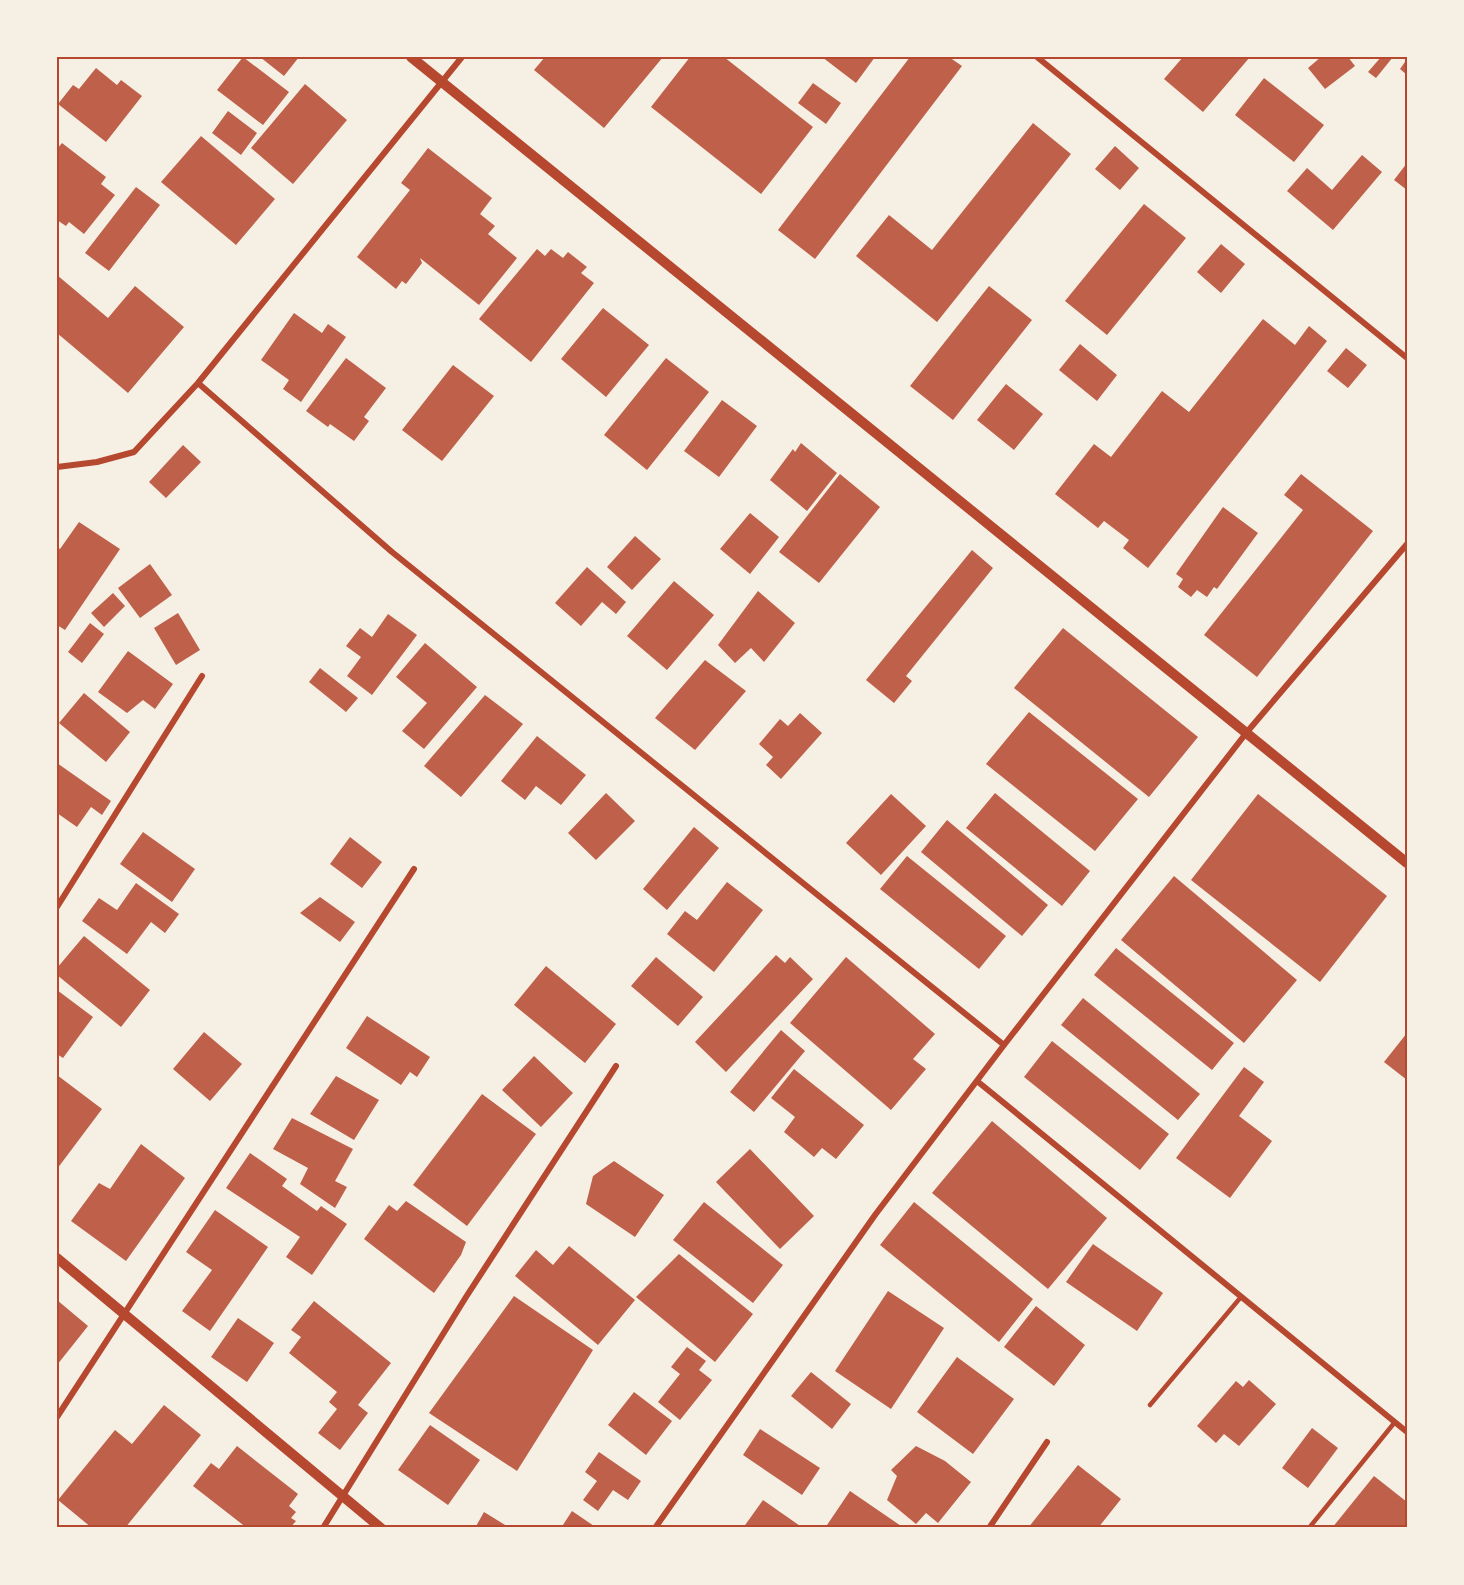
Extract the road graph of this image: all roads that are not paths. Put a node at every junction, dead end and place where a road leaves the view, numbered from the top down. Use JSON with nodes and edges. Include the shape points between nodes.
{"nodes":[{"id":1,"x":411,"y":57,"type":"edge"},
{"id":2,"x":462,"y":57,"type":"edge"},
{"id":3,"x":1036,"y":57,"type":"edge"},
{"id":4,"x":442,"y":82,"type":"junction"},
{"id":5,"x":1407,"y":358,"type":"edge"},
{"id":6,"x":198,"y":383,"type":"junction"},
{"id":7,"x":57,"y":467,"type":"edge"},
{"id":8,"x":1407,"y":543,"type":"edge"},
{"id":9,"x":202,"y":676,"type":"dead end"},
{"id":10,"x":1247,"y":732,"type":"junction"},
{"id":11,"x":1407,"y":862,"type":"edge"},
{"id":12,"x":414,"y":869,"type":"dead end"},
{"id":13,"x":57,"y":907,"type":"edge"},
{"id":14,"x":1004,"y":1045,"type":"junction"},
{"id":15,"x":616,"y":1066,"type":"dead end"},
{"id":16,"x":977,"y":1081,"type":"junction"},
{"id":17,"x":57,"y":1258,"type":"edge"},
{"id":18,"x":1241,"y":1298,"type":"junction"},
{"id":19,"x":125,"y":1314,"type":"junction"},
{"id":20,"x":1150,"y":1405,"type":"dead end"},
{"id":21,"x":57,"y":1417,"type":"edge"},
{"id":22,"x":1395,"y":1422,"type":"junction"},
{"id":23,"x":1407,"y":1432,"type":"edge"},
{"id":24,"x":1047,"y":1442,"type":"dead end"},
{"id":25,"x":344,"y":1497,"type":"junction"},
{"id":26,"x":323,"y":1528,"type":"edge"},
{"id":27,"x":381,"y":1528,"type":"edge"},
{"id":28,"x":655,"y":1528,"type":"edge"},
{"id":29,"x":989,"y":1528,"type":"edge"},
{"id":30,"x":1309,"y":1528,"type":"edge"}],
"edges":[{"from":1,"to":4,"type":"street"},
{"from":2,"to":4,"type":"street"},
{"from":3,"to":5,"type":"street"},
{"from":4,"to":6,"type":"street"},
{"from":4,"to":10,"type":"street"},
{"from":6,"to":7,"type":"street","via":[[134,452]]},
{"from":6,"to":14,"type":"street","via":[[392,552]]},
{"from":8,"to":10,"type":"street"},
{"from":9,"to":13,"type":"street"},
{"from":10,"to":11,"type":"street"},
{"from":10,"to":14,"type":"street"},
{"from":12,"to":19,"type":"street"},
{"from":14,"to":16,"type":"street"},
{"from":15,"to":25,"type":"street","via":[[466,1297]]},
{"from":16,"to":18,"type":"street"},
{"from":16,"to":28,"type":"street","via":[[875,1215]]},
{"from":17,"to":19,"type":"street"},
{"from":18,"to":20,"type":"lane"},
{"from":18,"to":22,"type":"street"},
{"from":19,"to":21,"type":"street"},
{"from":19,"to":25,"type":"street"},
{"from":22,"to":23,"type":"street"},
{"from":22,"to":30,"type":"lane"},
{"from":24,"to":29,"type":"street"},
{"from":25,"to":26,"type":"street"},
{"from":25,"to":27,"type":"street"}]}
